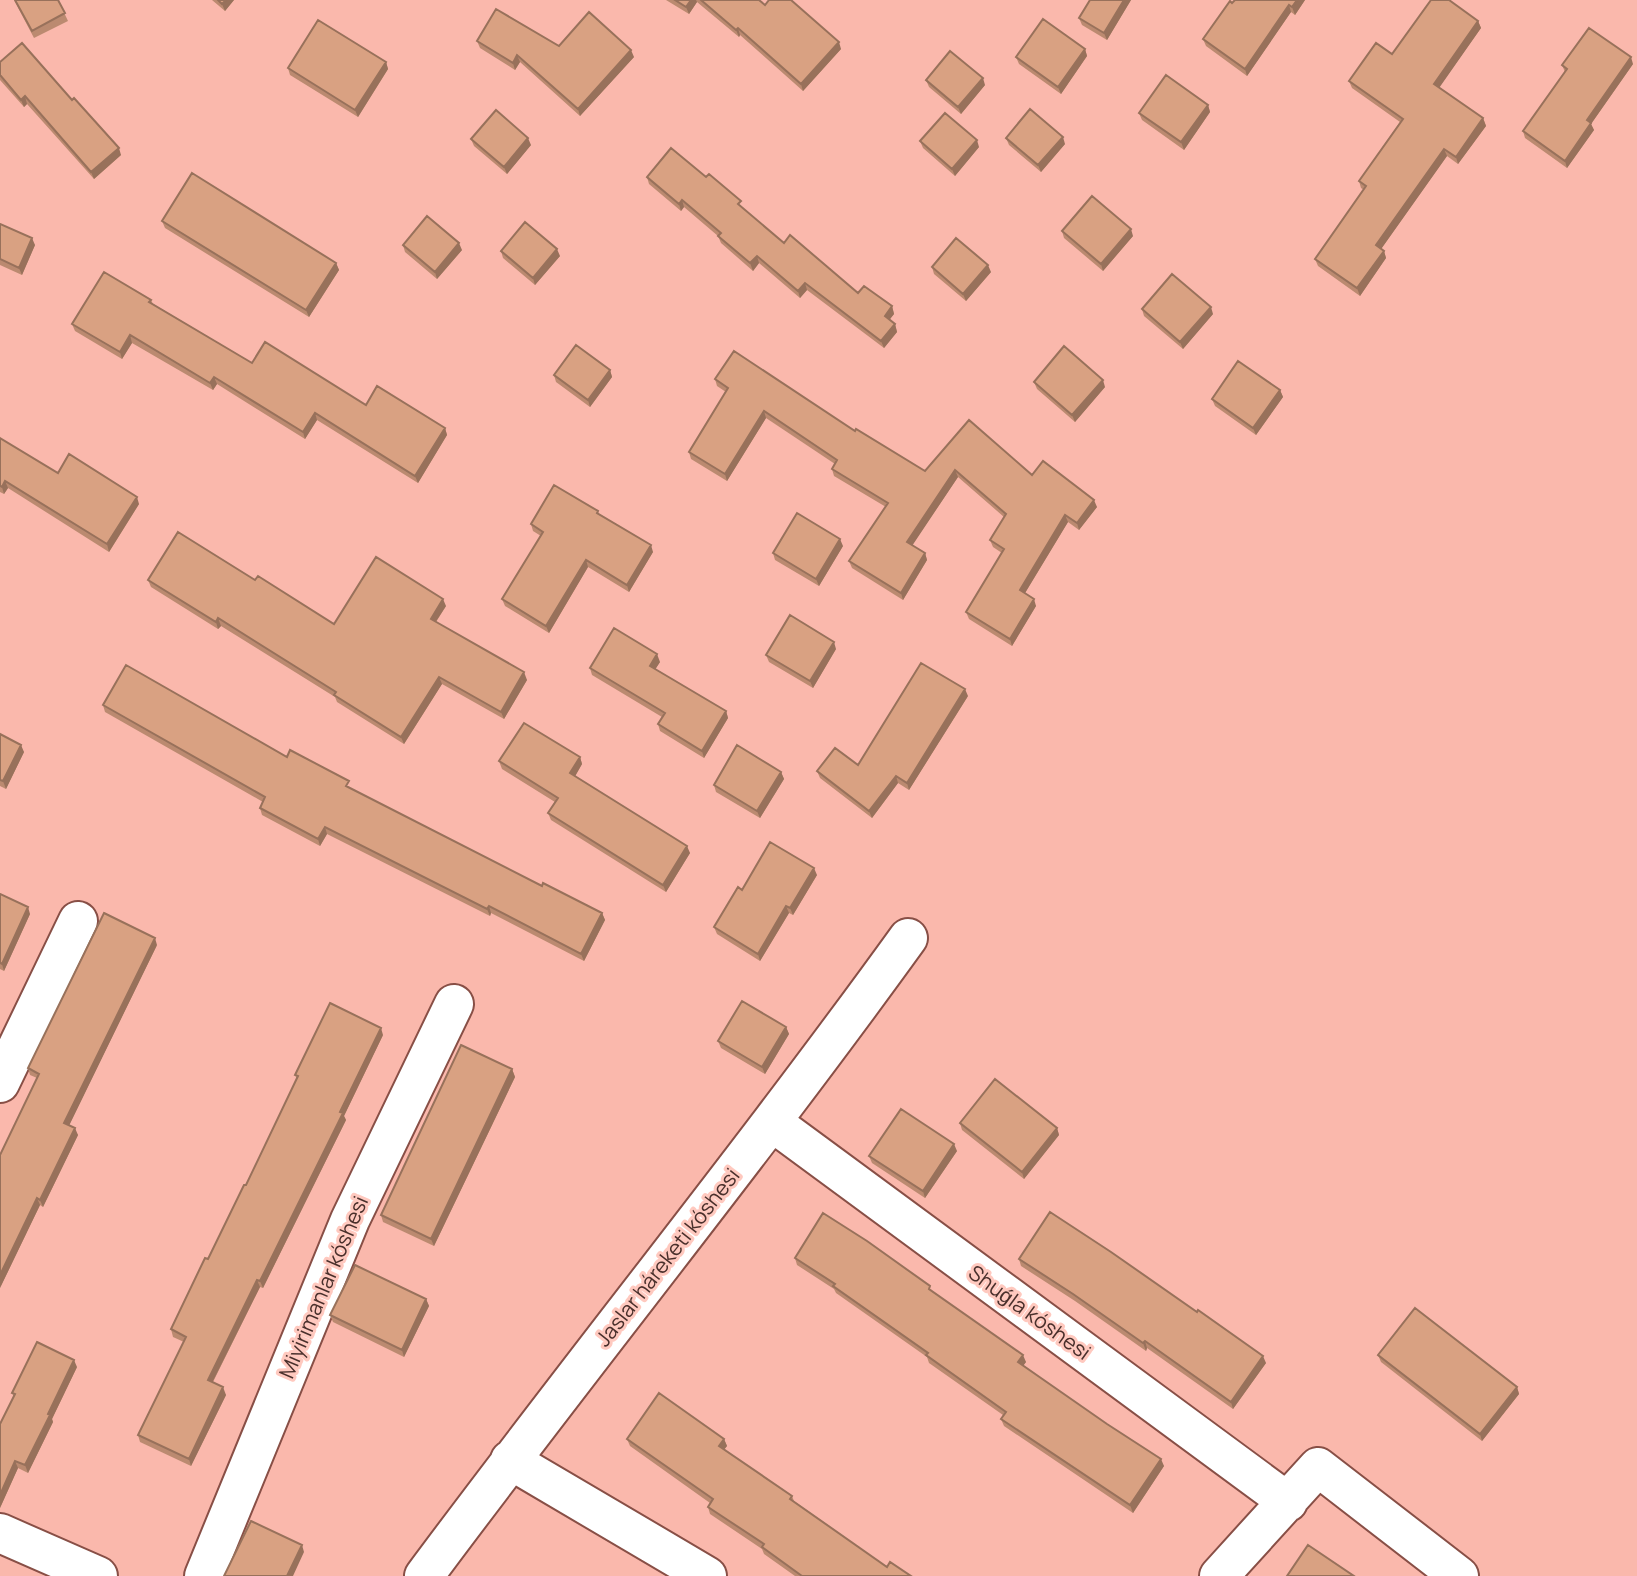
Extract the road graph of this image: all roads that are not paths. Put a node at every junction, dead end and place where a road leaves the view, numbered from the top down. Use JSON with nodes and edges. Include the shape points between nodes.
{"nodes":[{"id":1,"x":78,"y":920,"type":"dead end"},
{"id":2,"x":908,"y":938,"type":"dead end"},
{"id":3,"x":454,"y":1003,"type":"dead end"},
{"id":4,"x":0,"y":1083,"type":"edge"},
{"id":5,"x":772,"y":1122,"type":"junction"},
{"id":6,"x":510,"y":1460,"type":"junction"},
{"id":7,"x":1287,"y":1502,"type":"junction"},
{"id":8,"x":0,"y":1533,"type":"edge"},
{"id":9,"x":98,"y":1576,"type":"edge"},
{"id":10,"x":204,"y":1576,"type":"edge"},
{"id":11,"x":424,"y":1576,"type":"edge"},
{"id":12,"x":707,"y":1576,"type":"edge"},
{"id":13,"x":1219,"y":1576,"type":"edge"},
{"id":14,"x":1459,"y":1576,"type":"edge"}],
"edges":[{"from":1,"to":4,"type":"street"},
{"from":2,"to":5,"type":"street","name":"Jaslar háreketi kóshesi"},
{"from":3,"to":10,"type":"street","name":"Miyirimanlar kóshesi","via":[[350,1220]]},
{"from":5,"to":6,"type":"street","name":"Jaslar háreketi kóshesi"},
{"from":5,"to":7,"type":"street","name":"Shuǵla kóshesi"},
{"from":6,"to":11,"type":"street","name":"Jaslar háreketi kóshesi"},
{"from":6,"to":12,"type":"street"},
{"from":7,"to":13,"type":"street"},
{"from":7,"to":14,"type":"street","via":[[1318,1467]]},
{"from":8,"to":9,"type":"street"}]}
